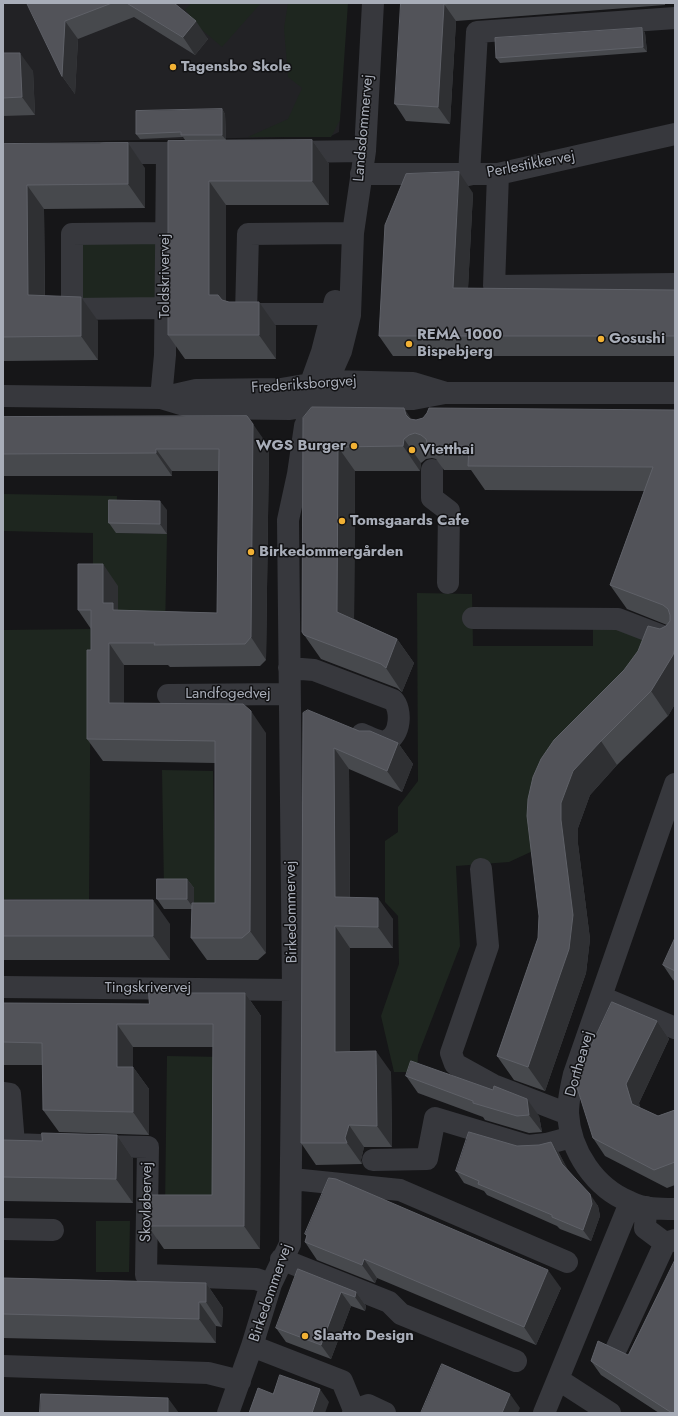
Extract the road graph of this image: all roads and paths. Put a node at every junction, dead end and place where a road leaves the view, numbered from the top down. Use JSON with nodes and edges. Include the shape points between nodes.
{"nodes":[{"id":1,"x":373,"y":3,"type":"edge"},
{"id":2,"x":675,"y":18,"type":"edge"},
{"id":3,"x":675,"y":134,"type":"edge"},
{"id":4,"x":365,"y":151,"type":"junction"},
{"id":5,"x":270,"y":152,"type":"edge"},
{"id":6,"x":89,"y":153,"type":"edge"},
{"id":7,"x":167,"y":153,"type":"junction"},
{"id":8,"x":214,"y":153,"type":"edge"},
{"id":9,"x":361,"y":174,"type":"junction"},
{"id":10,"x":498,"y":174,"type":"junction"},
{"id":11,"x":469,"y":175,"type":"junction"},
{"id":12,"x":165,"y":234,"type":"junction"},
{"id":13,"x":352,"y":243,"type":"junction"},
{"id":14,"x":675,"y":284,"type":"edge"},
{"id":15,"x":164,"y":308,"type":"junction"},
{"id":16,"x":330,"y":314,"type":"junction"},
{"id":17,"x":319,"y":382,"type":"junction"},
{"id":18,"x":436,"y":392,"type":"junction"},
{"id":19,"x":675,"y":393,"type":"edge"},
{"id":20,"x":3,"y":396,"type":"edge"},
{"id":21,"x":161,"y":398,"type":"junction"},
{"id":22,"x":317,"y":405,"type":"junction"},
{"id":23,"x":433,"y":418,"type":"edge"},
{"id":24,"x":432,"y":470,"type":"edge"},
{"id":25,"x":448,"y":583,"type":"dead end"},
{"id":26,"x":473,"y":618,"type":"dead end"},
{"id":27,"x":675,"y":641,"type":"edge"},
{"id":28,"x":289,"y":668,"type":"junction"},
{"id":29,"x":168,"y":695,"type":"dead end"},
{"id":30,"x":289,"y":701,"type":"junction"},
{"id":31,"x":313,"y":714,"type":"edge"},
{"id":32,"x":342,"y":726,"type":"edge"},
{"id":33,"x":675,"y":784,"type":"edge"},
{"id":34,"x":666,"y":840,"type":"edge"},
{"id":35,"x":481,"y":869,"type":"dead end"},
{"id":36,"x":3,"y":987,"type":"edge"},
{"id":37,"x":293,"y":990,"type":"junction"},
{"id":38,"x":601,"y":997,"type":"junction"},
{"id":39,"x":675,"y":1028,"type":"edge"},
{"id":40,"x":3,"y":1093,"type":"edge"},
{"id":41,"x":568,"y":1114,"type":"junction"},
{"id":42,"x":572,"y":1137,"type":"junction"},
{"id":43,"x":373,"y":1160,"type":"dead end"},
{"id":44,"x":292,"y":1179,"type":"junction"},
{"id":45,"x":638,"y":1205,"type":"junction"},
{"id":46,"x":675,"y":1209,"type":"edge"},
{"id":47,"x":3,"y":1229,"type":"edge"},
{"id":48,"x":53,"y":1230,"type":"dead end"},
{"id":49,"x":670,"y":1241,"type":"edge"},
{"id":50,"x":281,"y":1259,"type":"junction"},
{"id":51,"x":566,"y":1262,"type":"dead end"},
{"id":52,"x":271,"y":1284,"type":"junction"},
{"id":53,"x":252,"y":1346,"type":"junction"},
{"id":54,"x":617,"y":1347,"type":"dead end"},
{"id":55,"x":516,"y":1361,"type":"dead end"},
{"id":56,"x":3,"y":1366,"type":"edge"},
{"id":57,"x":559,"y":1380,"type":"junction"},
{"id":58,"x":240,"y":1381,"type":"junction"},
{"id":59,"x":354,"y":1411,"type":"edge"},
{"id":60,"x":228,"y":1413,"type":"edge"},
{"id":61,"x":385,"y":1413,"type":"edge"},
{"id":62,"x":544,"y":1413,"type":"edge"},
{"id":63,"x":610,"y":1413,"type":"edge"}],
"edges":[{"from":1,"to":4,"type":"street","name":"Landsdommervej"},
{"from":2,"to":11,"type":"street","via":[[477,32]]},
{"from":3,"to":10,"type":"street","name":"Perlestikkervej"},
{"from":4,"to":5,"type":"street"},
{"from":4,"to":9,"type":"street","name":"Landsdommervej"},
{"from":6,"to":7,"type":"street"},
{"from":7,"to":8,"type":"street"},
{"from":7,"to":12,"type":"street","name":"Toldskrivervej"},
{"from":9,"to":11,"type":"street","name":"Perlestikkervej"},
{"from":9,"to":13,"type":"street","name":"Landsdommervej"},
{"from":10,"to":11,"type":"street","name":"Perlestikkervej"},
{"from":10,"to":14,"type":"street","via":[[494,286]]},
{"from":12,"to":15,"type":"street","name":"Toldskrivervej"},
{"from":12,"to":15,"type":"street","via":[[72,234],[72,309]]},
{"from":13,"to":16,"type":"street","name":"Landsdommervej"},
{"from":13,"to":16,"type":"street","via":[[248,234],[246,314]]},
{"from":13,"to":17,"type":"street","name":"Landsdommervej","via":[[350,315],[341,351]]},
{"from":15,"to":21,"type":"street","name":"Toldskrivervej","via":[[165,355]]},
{"from":16,"to":17,"type":"street","name":"Landsdommervej"},
{"from":17,"to":18,"type":"street","name":"Frederiksborgvej","via":[[413,383]]},
{"from":17,"to":21,"type":"street","name":"Frederiksborgvej","via":[[281,389],[196,390]]},
{"from":17,"to":22,"type":"street","name":"Birkedommervej"},
{"from":18,"to":19,"type":"street","name":"Frederiksborgvej"},
{"from":18,"to":22,"type":"street","name":"Frederiksborgvej","via":[[413,399],[346,400]]},
{"from":18,"to":23,"type":"street"},
{"from":20,"to":21,"type":"street","name":"Frederiksborgvej"},
{"from":21,"to":22,"type":"street","name":"Frederiksborgvej","via":[[194,408],[290,409]]},
{"from":22,"to":28,"type":"street","name":"Birkedommervej","via":[[305,426],[288,520]]},
{"from":24,"to":25,"type":"street","via":[[432,498],[449,511]]},
{"from":26,"to":27,"type":"street","via":[[618,619]]},
{"from":28,"to":30,"type":"street","name":"Birkedommervej"},
{"from":28,"to":32,"type":"street","via":[[314,670],[396,702],[399,714],[396,730],[390,739],[378,741]]},
{"from":29,"to":30,"type":"street","name":"Landfogedvej"},
{"from":30,"to":31,"type":"street","name":"Landfogedvej"},
{"from":30,"to":37,"type":"street","name":"Birkedommervej"},
{"from":33,"to":34,"type":"street","name":"Dortheavej"},
{"from":34,"to":38,"type":"street","name":"Dortheavej"},
{"from":35,"to":41,"type":"street","via":[[488,946],[451,1053],[454,1064],[493,1084]]},
{"from":36,"to":37,"type":"street","name":"Tingskrivervej"},
{"from":37,"to":44,"type":"street","name":"Birkedommervej"},
{"from":38,"to":39,"type":"street"},
{"from":38,"to":41,"type":"street","name":"Dortheavej","via":[[574,1074]]},
{"from":40,"to":52,"type":"street","name":"Skovløbervej","via":[[10,1094],[14,1144],[148,1147],[146,1275],[256,1278]]},
{"from":41,"to":42,"type":"street","name":"Dortheavej"},
{"from":42,"to":43,"type":"street","via":[[528,1146],[435,1118],[426,1160]]},
{"from":42,"to":45,"type":"street","name":"Dortheavej","via":[[581,1159],[595,1178],[613,1193]]},
{"from":44,"to":50,"type":"street","name":"Birkedommervej","via":[[290,1244]]},
{"from":44,"to":51,"type":"street","via":[[400,1190]]},
{"from":45,"to":46,"type":"street"},
{"from":45,"to":49,"type":"street","via":[[645,1228]]},
{"from":45,"to":57,"type":"street"},
{"from":47,"to":48,"type":"street"},
{"from":49,"to":54,"type":"street"},
{"from":50,"to":52,"type":"street","name":"Birkedommervej"},
{"from":50,"to":55,"type":"street","via":[[389,1302],[401,1314]]},
{"from":52,"to":53,"type":"street","name":"Birkedommervej"},
{"from":53,"to":58,"type":"street","name":"Birkedommervej"},
{"from":53,"to":59,"type":"street","via":[[342,1381]]},
{"from":56,"to":58,"type":"street","via":[[208,1373]]},
{"from":57,"to":62,"type":"street"},
{"from":57,"to":63,"type":"street"},
{"from":58,"to":60,"type":"street","name":"Birkedommervej"},
{"from":59,"to":61,"type":"street","via":[[368,1405]]}]}
